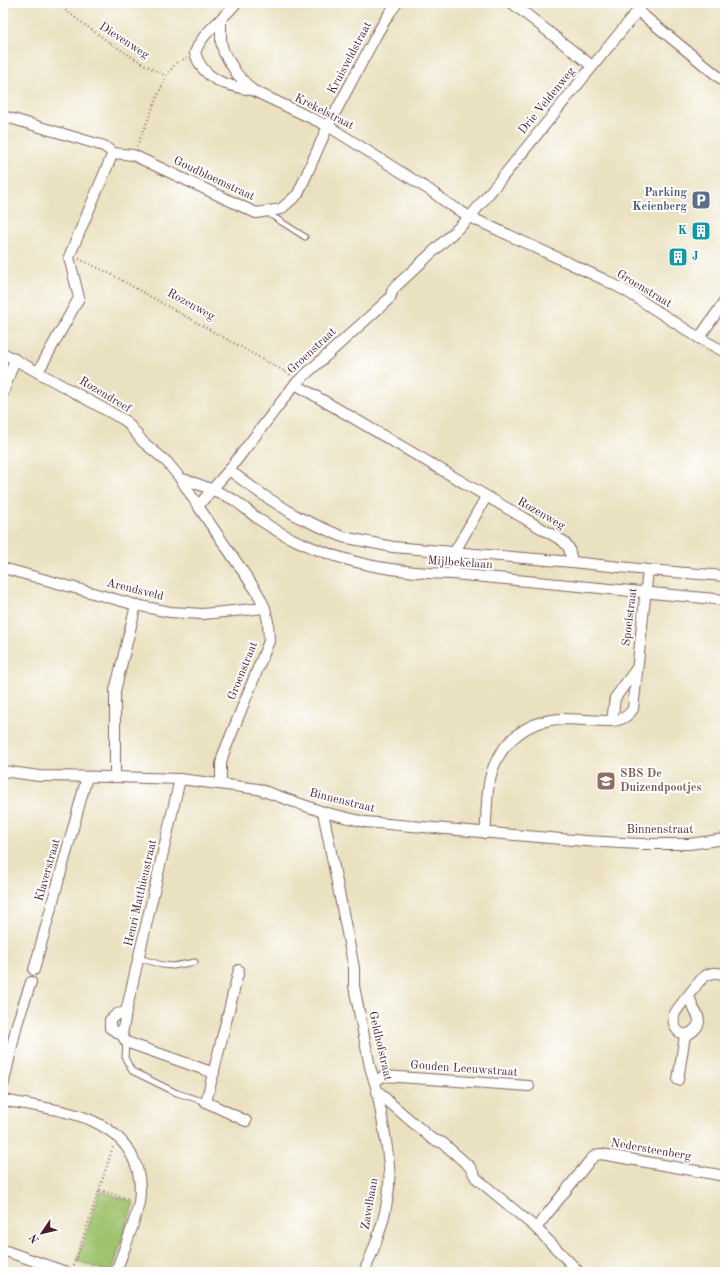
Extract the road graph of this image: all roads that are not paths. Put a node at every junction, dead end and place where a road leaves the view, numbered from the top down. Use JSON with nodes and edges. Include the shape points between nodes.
{"nodes":[{"id":1,"x":236,"y":3,"type":"edge"},
{"id":2,"x":396,"y":3,"type":"edge"},
{"id":3,"x":512,"y":3,"type":"edge"},
{"id":4,"x":641,"y":7,"type":"edge"},
{"id":5,"x":221,"y":20,"type":"junction"},
{"id":6,"x":592,"y":66,"type":"junction"},
{"id":7,"x":725,"y":82,"type":"edge"},
{"id":8,"x":252,"y":90,"type":"junction"},
{"id":9,"x":3,"y":116,"type":"edge"},
{"id":10,"x":328,"y":126,"type":"junction"},
{"id":11,"x":113,"y":153,"type":"junction"},
{"id":12,"x":265,"y":212,"type":"junction"},
{"id":13,"x":470,"y":217,"type":"junction"},
{"id":14,"x":305,"y":237,"type":"dead end"},
{"id":15,"x":725,"y":302,"type":"edge"},
{"id":16,"x":699,"y":338,"type":"junction"},
{"id":17,"x":725,"y":352,"type":"edge"},
{"id":18,"x":3,"y":353,"type":"edge"},
{"id":19,"x":15,"y":359,"type":"junction"},
{"id":20,"x":38,"y":372,"type":"junction"},
{"id":21,"x":297,"y":382,"type":"junction"},
{"id":22,"x":3,"y":393,"type":"edge"},
{"id":23,"x":229,"y":470,"type":"junction"},
{"id":24,"x":180,"y":478,"type":"junction"},
{"id":25,"x":213,"y":489,"type":"junction"},
{"id":26,"x":486,"y":497,"type":"junction"},
{"id":27,"x":198,"y":506,"type":"junction"},
{"id":28,"x":454,"y":553,"type":"junction"},
{"id":29,"x":572,"y":562,"type":"junction"},
{"id":30,"x":3,"y":568,"type":"edge"},
{"id":31,"x":648,"y":570,"type":"junction"},
{"id":32,"x":454,"y":574,"type":"junction"},
{"id":33,"x":725,"y":576,"type":"edge"},
{"id":34,"x":647,"y":593,"type":"junction"},
{"id":35,"x":725,"y":600,"type":"edge"},
{"id":36,"x":136,"y":605,"type":"junction"},
{"id":37,"x":265,"y":608,"type":"junction"},
{"id":38,"x":637,"y":668,"type":"junction"},
{"id":39,"x":612,"y":721,"type":"junction"},
{"id":40,"x":3,"y":771,"type":"edge"},
{"id":41,"x":87,"y":776,"type":"junction"},
{"id":42,"x":116,"y":777,"type":"junction"},
{"id":43,"x":180,"y":779,"type":"junction"},
{"id":44,"x":221,"y":784,"type":"junction"},
{"id":45,"x":323,"y":812,"type":"junction"},
{"id":46,"x":485,"y":833,"type":"junction"},
{"id":47,"x":725,"y":839,"type":"edge"},
{"id":48,"x":139,"y":958,"type":"junction"},
{"id":49,"x":195,"y":962,"type":"dead end"},
{"id":50,"x":34,"y":970,"type":"dead end"},
{"id":51,"x":239,"y":970,"type":"dead end"},
{"id":52,"x":725,"y":975,"type":"edge"},
{"id":53,"x":31,"y":982,"type":"dead end"},
{"id":54,"x":689,"y":995,"type":"junction"},
{"id":55,"x":126,"y":1012,"type":"junction"},
{"id":56,"x":685,"y":1035,"type":"junction"},
{"id":57,"x":124,"y":1038,"type":"junction"},
{"id":58,"x":214,"y":1073,"type":"junction"},
{"id":59,"x":678,"y":1080,"type":"dead end"},
{"id":60,"x":3,"y":1086,"type":"edge"},
{"id":61,"x":376,"y":1086,"type":"junction"},
{"id":62,"x":529,"y":1086,"type":"dead end"},
{"id":63,"x":3,"y":1097,"type":"edge"},
{"id":64,"x":3,"y":1101,"type":"edge"},
{"id":65,"x":206,"y":1102,"type":"junction"},
{"id":66,"x":246,"y":1121,"type":"dead end"},
{"id":67,"x":725,"y":1176,"type":"edge"},
{"id":68,"x":536,"y":1228,"type":"junction"},
{"id":69,"x":3,"y":1250,"type":"edge"},
{"id":70,"x":70,"y":1268,"type":"edge"},
{"id":71,"x":116,"y":1272,"type":"edge"},
{"id":72,"x":364,"y":1272,"type":"edge"},
{"id":73,"x":578,"y":1272,"type":"edge"}],
"edges":[{"from":1,"to":5,"type":"street"},
{"from":2,"to":10,"type":"street","name":"Kruisveldstraat"},
{"from":3,"to":6,"type":"street"},
{"from":4,"to":6,"type":"street","name":"Drie Veldenweg"},
{"from":4,"to":7,"type":"street"},
{"from":5,"to":8,"type":"street","name":"Krekelstraat","via":[[224,53],[237,74]]},
{"from":5,"to":8,"type":"street","via":[[199,43],[195,53],[200,66],[210,77],[234,87]]},
{"from":6,"to":13,"type":"street","name":"Drie Veldenweg"},
{"from":8,"to":10,"type":"street","name":"Krekelstraat"},
{"from":9,"to":11,"type":"street","name":"Goudbloemstraat","via":[[104,146]]},
{"from":10,"to":12,"type":"street","name":"Goudbloemstraat","via":[[298,194],[281,209]]},
{"from":10,"to":13,"type":"street","name":"Krekelstraat"},
{"from":11,"to":12,"type":"street","name":"Goudbloemstraat","via":[[133,155],[256,213]]},
{"from":11,"to":20,"type":"street","via":[[68,257],[79,298]]},
{"from":12,"to":14,"type":"lane"},
{"from":13,"to":16,"type":"street","name":"Groenstraat","via":[[620,288]]},
{"from":13,"to":21,"type":"street","name":"Groenstraat","via":[[393,289],[390,298]]},
{"from":15,"to":16,"type":"street"},
{"from":16,"to":17,"type":"street","name":"Groenstraat"},
{"from":18,"to":19,"type":"street","name":"Rozendreef"},
{"from":19,"to":20,"type":"street","name":"Rozendreef"},
{"from":19,"to":22,"type":"street"},
{"from":20,"to":24,"type":"street","name":"Rozendreef","via":[[126,421],[143,442],[167,462]]},
{"from":21,"to":23,"type":"street","name":"Groenstraat"},
{"from":21,"to":26,"type":"street","name":"Rozenweg"},
{"from":23,"to":25,"type":"street","name":"Groenstraat"},
{"from":23,"to":28,"type":"street","name":"Mijlbekelaan","via":[[298,517],[343,537],[393,547]]},
{"from":24,"to":25,"type":"street"},
{"from":24,"to":27,"type":"street","name":"Rozendreef"},
{"from":25,"to":27,"type":"street","name":"Groenstraat"},
{"from":25,"to":32,"type":"street","name":"Mijlbekelaan","via":[[297,541],[342,559],[383,569]]},
{"from":26,"to":28,"type":"street"},
{"from":26,"to":29,"type":"street","name":"Rozenweg","via":[[563,541],[569,548]]},
{"from":27,"to":37,"type":"street","name":"Groenstraat","via":[[257,592]]},
{"from":28,"to":29,"type":"street","name":"Mijlbekelaan"},
{"from":28,"to":32,"type":"street"},
{"from":29,"to":31,"type":"street","name":"Mijlbekelaan"},
{"from":30,"to":36,"type":"street","name":"Arendsveld"},
{"from":31,"to":33,"type":"street","name":"Mijlbekelaan"},
{"from":31,"to":34,"type":"street","name":"Spoelstraat"},
{"from":32,"to":34,"type":"street","name":"Mijlbekelaan"},
{"from":34,"to":35,"type":"street","name":"Mijlbekelaan"},
{"from":34,"to":38,"type":"street","name":"Spoelstraat"},
{"from":36,"to":37,"type":"street","name":"Arendsveld","via":[[186,614]]},
{"from":36,"to":42,"type":"street","via":[[115,691]]},
{"from":37,"to":44,"type":"street","name":"Groenstraat","via":[[269,641],[223,755]]},
{"from":38,"to":39,"type":"street","name":"Spoelstraat","via":[[615,698]]},
{"from":38,"to":39,"type":"street","name":"Spoelstraat","via":[[633,709],[628,716]]},
{"from":39,"to":46,"type":"street","name":"Spoelstraat","via":[[545,721],[528,727],[516,736],[504,747],[495,761],[489,784]]},
{"from":40,"to":41,"type":"street","name":"Binnenstraat","via":[[39,776]]},
{"from":41,"to":42,"type":"street","name":"Binnenstraat"},
{"from":41,"to":50,"type":"street","name":"Klaverstraat"},
{"from":42,"to":43,"type":"street","name":"Binnenstraat"},
{"from":43,"to":44,"type":"street","name":"Binnenstraat"},
{"from":43,"to":48,"type":"street","name":"Henri Matthieustraat"},
{"from":44,"to":45,"type":"street","name":"Binnenstraat","via":[[258,789]]},
{"from":45,"to":46,"type":"street","name":"Binnenstraat","via":[[365,822]]},
{"from":45,"to":61,"type":"street","name":"Geldhofstraat","via":[[354,968],[354,986]]},
{"from":46,"to":47,"type":"street","name":"Binnenstraat","via":[[640,844],[689,844]]},
{"from":48,"to":49,"type":"lane","via":[[173,966]]},
{"from":48,"to":55,"type":"street","name":"Henri Matthieustraat"},
{"from":51,"to":58,"type":"street"},
{"from":52,"to":54,"type":"street","via":[[712,973],[703,977]]},
{"from":53,"to":60,"type":"street","via":[[17,1024]]},
{"from":54,"to":56,"type":"street","via":[[675,1014],[674,1022],[676,1028]]},
{"from":54,"to":56,"type":"street","via":[[699,1021],[694,1031],[690,1035]]},
{"from":55,"to":57,"type":"street","name":"Henri Matthieustraat"},
{"from":55,"to":57,"type":"street","via":[[117,1014],[110,1020],[110,1028]]},
{"from":56,"to":59,"type":"street"},
{"from":57,"to":58,"type":"street"},
{"from":57,"to":65,"type":"lane","via":[[125,1058],[132,1071],[177,1094]]},
{"from":58,"to":65,"type":"street"},
{"from":61,"to":62,"type":"street","name":"Gouden Leeuwstraat","via":[[384,1076]]},
{"from":61,"to":68,"type":"street","name":"Geldhofstraat","via":[[389,1102],[432,1139],[443,1143],[470,1167],[476,1178]]},
{"from":61,"to":72,"type":"street","name":"Zavelbaan","via":[[389,1166],[388,1192],[379,1232]]},
{"from":63,"to":64,"type":"street"},
{"from":64,"to":71,"type":"street","via":[[74,1114],[96,1123],[117,1137],[130,1152],[137,1166],[140,1188]]},
{"from":65,"to":66,"type":"street"},
{"from":67,"to":68,"type":"street","name":"Nedersteenberg","via":[[596,1155]]},
{"from":68,"to":73,"type":"street","name":"Geldhofstraat"},
{"from":69,"to":70,"type":"street"}]}
